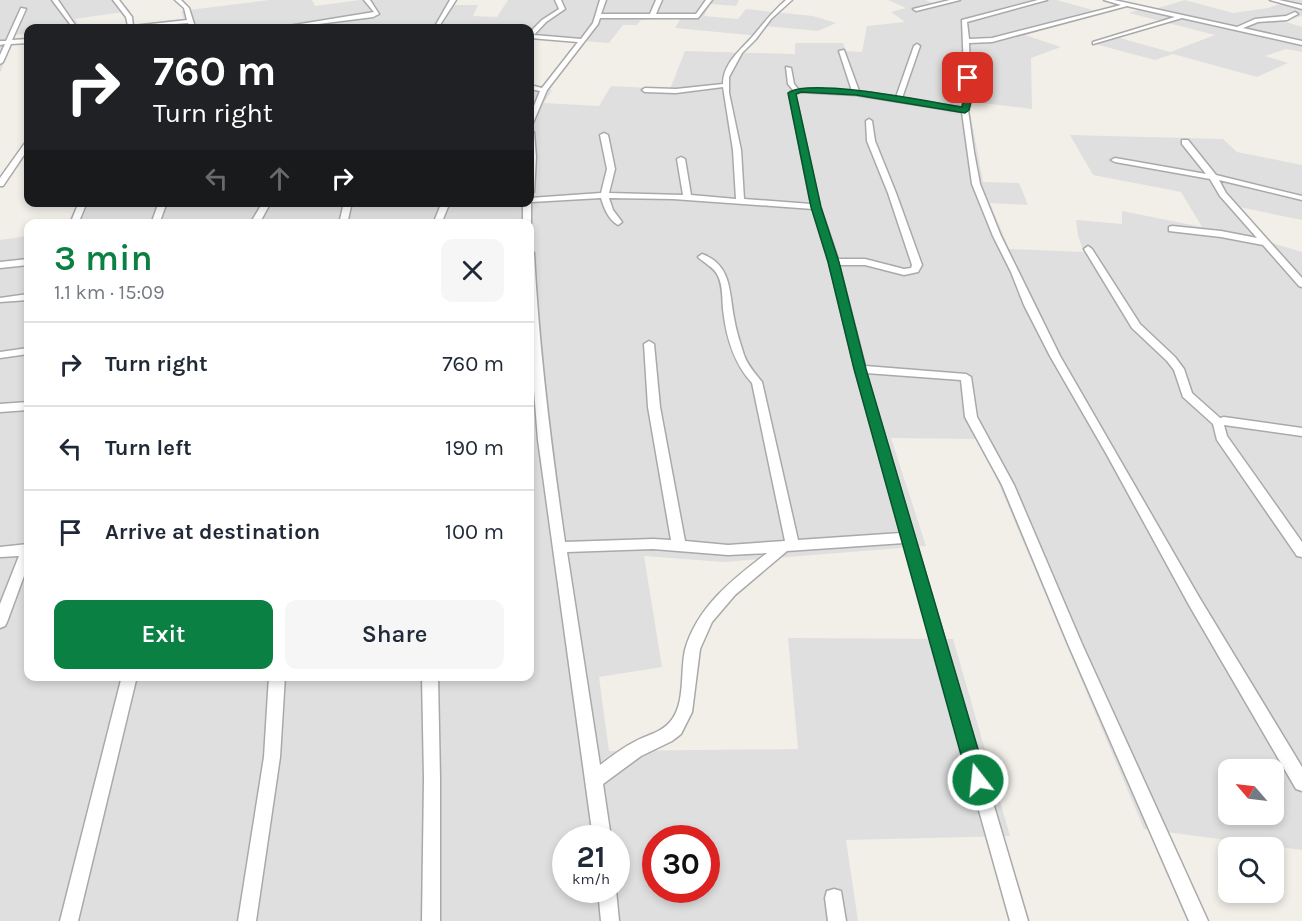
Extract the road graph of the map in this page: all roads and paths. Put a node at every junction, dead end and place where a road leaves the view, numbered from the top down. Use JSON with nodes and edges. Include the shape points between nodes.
{"nodes":[{"id":1,"x":55,"y":0,"type":"edge"},
{"id":2,"x":116,"y":0,"type":"edge"},
{"id":3,"x":178,"y":0,"type":"edge"},
{"id":4,"x":367,"y":0,"type":"edge"},
{"id":5,"x":453,"y":0,"type":"edge"},
{"id":6,"x":558,"y":0,"type":"edge"},
{"id":7,"x":603,"y":0,"type":"edge"},
{"id":8,"x":659,"y":0,"type":"edge"},
{"id":9,"x":709,"y":0,"type":"edge"},
{"id":10,"x":789,"y":0,"type":"edge"},
{"id":11,"x":957,"y":0,"type":"edge"},
{"id":12,"x":1044,"y":0,"type":"edge"},
{"id":13,"x":1107,"y":0,"type":"edge"},
{"id":14,"x":1143,"y":0,"type":"edge"},
{"id":15,"x":1273,"y":0,"type":"edge"},
{"id":16,"x":1126,"y":4,"type":"junction"},
{"id":17,"x":1302,"y":7,"type":"edge"},
{"id":18,"x":23,"y":9,"type":"dead end"},
{"id":19,"x":916,"y":9,"type":"dead end"},
{"id":20,"x":1295,"y":14,"type":"dead end"},
{"id":21,"x":600,"y":16,"type":"junction"},
{"id":22,"x":1181,"y":16,"type":"junction"},
{"id":23,"x":652,"y":17,"type":"junction"},
{"id":24,"x":190,"y":21,"type":"junction"},
{"id":25,"x":72,"y":24,"type":"edge"},
{"id":26,"x":130,"y":24,"type":"edge"},
{"id":27,"x":164,"y":24,"type":"edge"},
{"id":28,"x":191,"y":24,"type":"edge"},
{"id":29,"x":327,"y":24,"type":"edge"},
{"id":30,"x":438,"y":24,"type":"edge"},
{"id":31,"x":1237,"y":29,"type":"junction"},
{"id":32,"x":534,"y":31,"type":"edge"},
{"id":33,"x":534,"y":35,"type":"edge"},
{"id":34,"x":24,"y":40,"type":"edge"},
{"id":35,"x":582,"y":41,"type":"junction"},
{"id":36,"x":966,"y":41,"type":"junction"},
{"id":37,"x":1300,"y":41,"type":"edge"},
{"id":38,"x":10,"y":42,"type":"junction"},
{"id":39,"x":0,"y":43,"type":"edge"},
{"id":40,"x":1095,"y":43,"type":"dead end"},
{"id":41,"x":917,"y":46,"type":"dead end"},
{"id":42,"x":842,"y":51,"type":"dead end"},
{"id":43,"x":0,"y":62,"type":"edge"},
{"id":44,"x":788,"y":68,"type":"dead end"},
{"id":45,"x":727,"y":85,"type":"junction"},
{"id":46,"x":534,"y":88,"type":"edge"},
{"id":47,"x":543,"y":90,"type":"junction"},
{"id":48,"x":645,"y":90,"type":"dead end"},
{"id":49,"x":796,"y":90,"type":"junction"},
{"id":50,"x":856,"y":93,"type":"junction"},
{"id":51,"x":898,"y":99,"type":"junction"},
{"id":52,"x":965,"y":110,"type":"junction"},
{"id":53,"x":534,"y":113,"type":"edge"},
{"id":54,"x":869,"y":121,"type":"dead end"},
{"id":55,"x":604,"y":135,"type":"dead end"},
{"id":56,"x":1185,"y":142,"type":"dead end"},
{"id":57,"x":24,"y":151,"type":"edge"},
{"id":58,"x":681,"y":159,"type":"dead end"},
{"id":59,"x":1115,"y":160,"type":"dead end"},
{"id":60,"x":1213,"y":177,"type":"junction"},
{"id":61,"x":0,"y":184,"type":"edge"},
{"id":62,"x":604,"y":195,"type":"junction"},
{"id":63,"x":687,"y":198,"type":"junction"},
{"id":64,"x":1302,"y":198,"type":"edge"},
{"id":65,"x":534,"y":200,"type":"edge"},
{"id":66,"x":740,"y":202,"type":"junction"},
{"id":67,"x":816,"y":207,"type":"junction"},
{"id":68,"x":618,"y":222,"type":"dead end"},
{"id":69,"x":1172,"y":230,"type":"dead end"},
{"id":70,"x":1263,"y":242,"type":"junction"},
{"id":71,"x":1088,"y":249,"type":"dead end"},
{"id":72,"x":702,"y":257,"type":"dead end"},
{"id":73,"x":24,"y":262,"type":"edge"},
{"id":74,"x":834,"y":262,"type":"junction"},
{"id":75,"x":0,"y":265,"type":"edge"},
{"id":76,"x":1302,"y":284,"type":"edge"},
{"id":77,"x":24,"y":297,"type":"edge"},
{"id":78,"x":3,"y":300,"type":"dead end"},
{"id":79,"x":534,"y":334,"type":"edge"},
{"id":80,"x":649,"y":344,"type":"dead end"},
{"id":81,"x":24,"y":352,"type":"edge"},
{"id":82,"x":0,"y":355,"type":"edge"},
{"id":83,"x":860,"y":369,"type":"junction"},
{"id":84,"x":24,"y":406,"type":"edge"},
{"id":85,"x":0,"y":408,"type":"edge"},
{"id":86,"x":1218,"y":423,"type":"junction"},
{"id":87,"x":1302,"y":432,"type":"edge"},
{"id":88,"x":907,"y":538,"type":"junction"},
{"id":89,"x":788,"y":546,"type":"junction"},
{"id":90,"x":679,"y":547,"type":"junction"},
{"id":91,"x":560,"y":548,"type":"junction"},
{"id":92,"x":24,"y":550,"type":"edge"},
{"id":93,"x":0,"y":552,"type":"edge"},
{"id":94,"x":1302,"y":552,"type":"edge"},
{"id":95,"x":24,"y":560,"type":"edge"},
{"id":96,"x":0,"y":622,"type":"edge"},
{"id":97,"x":129,"y":681,"type":"edge"},
{"id":98,"x":277,"y":681,"type":"edge"},
{"id":99,"x":430,"y":681,"type":"edge"},
{"id":100,"x":594,"y":780,"type":"junction"},
{"id":101,"x":1302,"y":783,"type":"edge"},
{"id":102,"x":600,"y":825,"type":"edge"},
{"id":103,"x":834,"y":898,"type":"dead end"},
{"id":104,"x":608,"y":903,"type":"edge"},
{"id":105,"x":69,"y":921,"type":"edge"},
{"id":106,"x":247,"y":921,"type":"edge"},
{"id":107,"x":431,"y":921,"type":"edge"},
{"id":108,"x":610,"y":921,"type":"edge"},
{"id":109,"x":837,"y":921,"type":"edge"},
{"id":110,"x":1019,"y":921,"type":"edge"},
{"id":111,"x":1198,"y":921,"type":"edge"}],
"edges":[{"from":1,"to":25,"type":"street"},
{"from":2,"to":26,"type":"street"},
{"from":3,"to":24,"type":"street"},
{"from":4,"to":29,"type":"street","via":[[377,13]]},
{"from":5,"to":30,"type":"street"},
{"from":6,"to":32,"type":"street","via":[[562,9]]},
{"from":7,"to":21,"type":"street"},
{"from":8,"to":23,"type":"street"},
{"from":9,"to":23,"type":"street","via":[[700,16]]},
{"from":10,"to":45,"type":"street","via":[[739,52]]},
{"from":11,"to":19,"type":"street"},
{"from":12,"to":36,"type":"street","via":[[966,19]]},
{"from":13,"to":16,"type":"street"},
{"from":14,"to":16,"type":"street"},
{"from":15,"to":17,"type":"street"},
{"from":16,"to":22,"type":"street"},
{"from":16,"to":36,"type":"street","via":[[992,40]]},
{"from":18,"to":38,"type":"street"},
{"from":20,"to":31,"type":"street","via":[[1257,20]]},
{"from":21,"to":23,"type":"street"},
{"from":21,"to":35,"type":"street"},
{"from":22,"to":31,"type":"street"},
{"from":22,"to":40,"type":"street"},
{"from":24,"to":27,"type":"street"},
{"from":24,"to":28,"type":"street"},
{"from":31,"to":37,"type":"street"},
{"from":33,"to":35,"type":"street"},
{"from":34,"to":38,"type":"street"},
{"from":35,"to":47,"type":"street"},
{"from":36,"to":52,"type":"street","via":[[970,89]]},
{"from":38,"to":39,"type":"street"},
{"from":38,"to":43,"type":"street"},
{"from":41,"to":51,"type":"street"},
{"from":42,"to":50,"type":"street"},
{"from":44,"to":49,"type":"street"},
{"from":45,"to":48,"type":"street"},
{"from":45,"to":66,"type":"street"},
{"from":46,"to":47,"type":"street"},
{"from":47,"to":53,"type":"street"},
{"from":49,"to":50,"type":"street"},
{"from":49,"to":67,"type":"street","via":[[792,92],[792,102]]},
{"from":50,"to":51,"type":"street"},
{"from":51,"to":52,"type":"street"},
{"from":52,"to":101,"type":"street","via":[[976,184],[1054,356]]},
{"from":54,"to":74,"type":"street","via":[[871,141],[917,265],[915,270],[904,272],[865,262]]},
{"from":55,"to":62,"type":"street","via":[[611,169]]},
{"from":56,"to":60,"type":"street"},
{"from":57,"to":61,"type":"street"},
{"from":58,"to":63,"type":"street"},
{"from":59,"to":60,"type":"street"},
{"from":60,"to":64,"type":"street"},
{"from":60,"to":70,"type":"street"},
{"from":62,"to":63,"type":"street"},
{"from":62,"to":65,"type":"street"},
{"from":62,"to":68,"type":"street"},
{"from":63,"to":66,"type":"street"},
{"from":66,"to":67,"type":"street"},
{"from":67,"to":74,"type":"street"},
{"from":69,"to":70,"type":"street"},
{"from":70,"to":76,"type":"street"},
{"from":71,"to":86,"type":"street","via":[[1136,326],[1171,359],[1179,369],[1187,394]]},
{"from":72,"to":89,"type":"street","via":[[714,263],[726,282],[729,317],[742,364],[757,382]]},
{"from":73,"to":75,"type":"street"},
{"from":74,"to":83,"type":"street"},
{"from":77,"to":78,"type":"street"},
{"from":79,"to":91,"type":"street"},
{"from":80,"to":90,"type":"street","via":[[654,407]]},
{"from":81,"to":82,"type":"street"},
{"from":83,"to":88,"type":"street"},
{"from":83,"to":111,"type":"street","via":[[966,377],[971,417],[1021,514],[1074,644]]},
{"from":84,"to":85,"type":"street"},
{"from":86,"to":87,"type":"street"},
{"from":86,"to":94,"type":"street","via":[[1221,437]]},
{"from":88,"to":89,"type":"street"},
{"from":88,"to":110,"type":"street"},
{"from":89,"to":90,"type":"street","via":[[728,550]]},
{"from":89,"to":100,"type":"street","via":[[723,598],[699,633],[693,648],[683,719],[675,729],[635,750]]},
{"from":90,"to":91,"type":"street","via":[[652,544]]},
{"from":91,"to":100,"type":"street"},
{"from":92,"to":93,"type":"street"},
{"from":95,"to":96,"type":"street"},
{"from":97,"to":105,"type":"street"},
{"from":98,"to":106,"type":"street","via":[[272,757]]},
{"from":99,"to":107,"type":"street"},
{"from":100,"to":102,"type":"street"},
{"from":103,"to":109,"type":"street"},
{"from":104,"to":108,"type":"street"}]}
